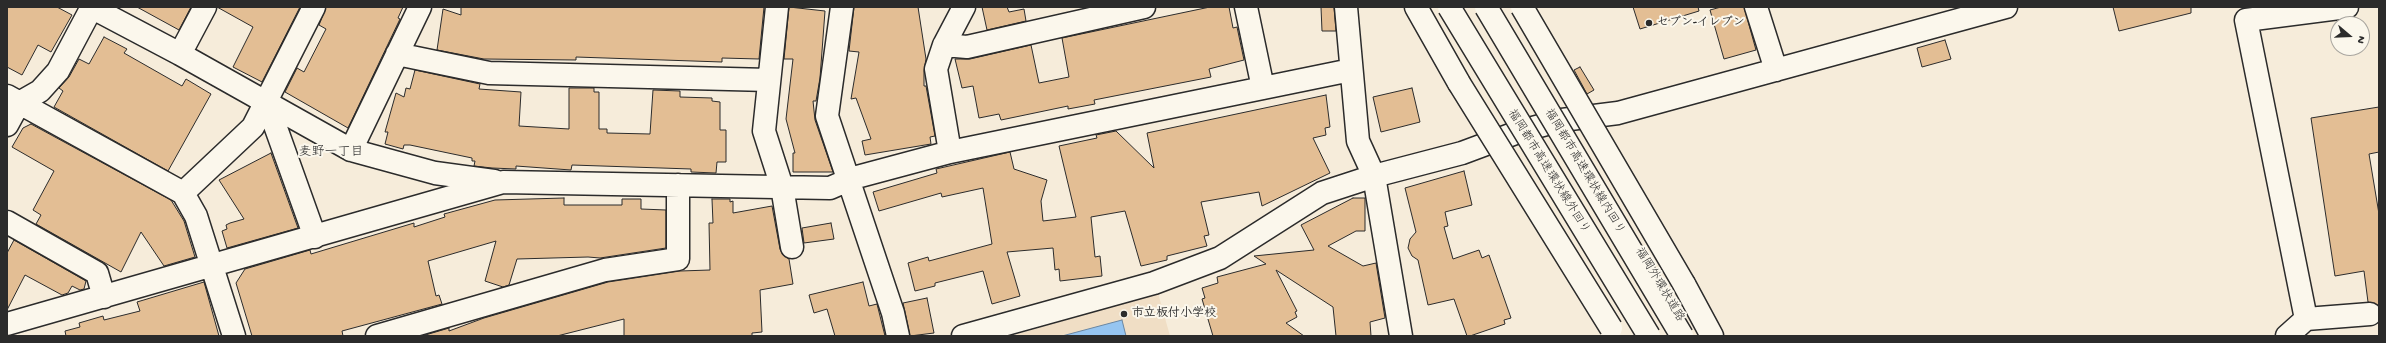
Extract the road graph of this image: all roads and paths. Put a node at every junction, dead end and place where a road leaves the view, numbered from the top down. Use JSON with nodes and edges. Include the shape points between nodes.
{"nodes":[{"id":1,"x":92,"y":7,"type":"edge"},
{"id":2,"x":205,"y":7,"type":"edge"},
{"id":3,"x":314,"y":7,"type":"edge"},
{"id":4,"x":420,"y":7,"type":"edge"},
{"id":5,"x":777,"y":7,"type":"edge"},
{"id":6,"x":842,"y":7,"type":"edge"},
{"id":7,"x":964,"y":7,"type":"edge"},
{"id":8,"x":1144,"y":7,"type":"edge"},
{"id":9,"x":1246,"y":7,"type":"edge"},
{"id":10,"x":1346,"y":7,"type":"edge"},
{"id":11,"x":1416,"y":7,"type":"edge"},
{"id":12,"x":1448,"y":7,"type":"edge"},
{"id":13,"x":1486,"y":7,"type":"edge"},
{"id":14,"x":1495,"y":7,"type":"edge"},
{"id":15,"x":1522,"y":7,"type":"edge"},
{"id":16,"x":1532,"y":7,"type":"edge"},
{"id":17,"x":1756,"y":7,"type":"edge"},
{"id":18,"x":2006,"y":7,"type":"edge"},
{"id":19,"x":2347,"y":7,"type":"edge"},
{"id":20,"x":944,"y":46,"type":"junction"},
{"id":21,"x":180,"y":54,"type":"junction"},
{"id":22,"x":397,"y":54,"type":"junction"},
{"id":23,"x":1351,"y":70,"type":"junction"},
{"id":24,"x":1776,"y":70,"type":"junction"},
{"id":25,"x":769,"y":80,"type":"junction"},
{"id":26,"x":1263,"y":88,"type":"junction"},
{"id":27,"x":13,"y":100,"type":"edge"},
{"id":28,"x":267,"y":102,"type":"junction"},
{"id":29,"x":1562,"y":120,"type":"junction"},
{"id":30,"x":7,"y":125,"type":"edge"},
{"id":31,"x":1521,"y":131,"type":"junction"},
{"id":32,"x":350,"y":150,"type":"junction"},
{"id":33,"x":950,"y":152,"type":"junction"},
{"id":34,"x":1374,"y":176,"type":"junction"},
{"id":35,"x":848,"y":180,"type":"junction"},
{"id":36,"x":503,"y":182,"type":"junction"},
{"id":37,"x":678,"y":185,"type":"junction"},
{"id":38,"x":782,"y":187,"type":"junction"},
{"id":39,"x":183,"y":193,"type":"junction"},
{"id":40,"x":7,"y":222,"type":"edge"},
{"id":41,"x":315,"y":237,"type":"junction"},
{"id":42,"x":792,"y":247,"type":"dead end"},
{"id":43,"x":213,"y":265,"type":"junction"},
{"id":44,"x":1684,"y":284,"type":"junction"},
{"id":45,"x":104,"y":297,"type":"junction"},
{"id":46,"x":2370,"y":314,"type":"dead end"},
{"id":47,"x":2306,"y":319,"type":"junction"},
{"id":48,"x":7,"y":324,"type":"edge"},
{"id":49,"x":234,"y":336,"type":"edge"},
{"id":50,"x":377,"y":336,"type":"edge"},
{"id":51,"x":898,"y":336,"type":"edge"},
{"id":52,"x":963,"y":336,"type":"edge"},
{"id":53,"x":1401,"y":336,"type":"edge"},
{"id":54,"x":1620,"y":336,"type":"edge"},
{"id":55,"x":1640,"y":336,"type":"edge"},
{"id":56,"x":1649,"y":336,"type":"edge"},
{"id":57,"x":1682,"y":336,"type":"edge"},
{"id":58,"x":1689,"y":336,"type":"edge"},
{"id":59,"x":1712,"y":336,"type":"edge"},
{"id":60,"x":2287,"y":336,"type":"edge"}],
"edges":[{"from":1,"to":21,"type":"main road"},
{"from":1,"to":27,"type":"main road","via":[[58,71],[40,92]]},
{"from":2,"to":21,"type":"main road"},
{"from":3,"to":28,"type":"main road"},
{"from":4,"to":22,"type":"main road"},
{"from":5,"to":25,"type":"main road"},
{"from":6,"to":35,"type":"main road","via":[[827,116]]},
{"from":7,"to":20,"type":"main road"},
{"from":8,"to":20,"type":"main road","via":[[967,47]]},
{"from":9,"to":26,"type":"main road"},
{"from":10,"to":23,"type":"main road"},
{"from":11,"to":54,"type":"main road","bridge":true,"via":[[1463,90],[1612,328]]},
{"from":12,"to":31,"type":"main road"},
{"from":12,"to":56,"type":"main road","name":"福岡都市高速環状線外回り","bridge":true},
{"from":13,"to":57,"type":"main road","name":"福岡都市高速環状線内回り","bridge":true},
{"from":14,"to":29,"type":"main road","name":"福岡外環状道路"},
{"from":15,"to":44,"type":"main road","bridge":true},
{"from":16,"to":44,"type":"main road","bridge":true,"via":[[1640,190]]},
{"from":17,"to":24,"type":"main road"},
{"from":18,"to":24,"type":"main road"},
{"from":19,"to":47,"type":"main road","via":[[2246,20]]},
{"from":20,"to":33,"type":"main road","via":[[936,69]]},
{"from":21,"to":28,"type":"main road"},
{"from":22,"to":25,"type":"main road","via":[[489,73]]},
{"from":22,"to":32,"type":"main road"},
{"from":23,"to":26,"type":"main road"},
{"from":23,"to":34,"type":"main road","via":[[1358,141]]},
{"from":24,"to":29,"type":"main road","via":[[1618,113]]},
{"from":25,"to":38,"type":"main road","via":[[764,131]]},
{"from":26,"to":33,"type":"main road"},
{"from":27,"to":30,"type":"main road"},
{"from":27,"to":39,"type":"main road"},
{"from":28,"to":32,"type":"main road"},
{"from":28,"to":39,"type":"main road","via":[[254,127]]},
{"from":28,"to":41,"type":"main road"},
{"from":29,"to":31,"type":"main road"},
{"from":29,"to":58,"type":"main road","name":"福岡外環状道路"},
{"from":31,"to":34,"type":"main road","via":[[1462,153]]},
{"from":31,"to":55,"type":"main road"},
{"from":32,"to":36,"type":"main road","via":[[435,173]]},
{"from":33,"to":35,"type":"main road"},
{"from":34,"to":52,"type":"main road","via":[[1322,194],[1213,260],[1154,283]]},
{"from":34,"to":53,"type":"main road"},
{"from":35,"to":38,"type":"main road","via":[[830,188]]},
{"from":35,"to":51,"type":"main road","via":[[893,313]]},
{"from":36,"to":37,"type":"main road"},
{"from":36,"to":41,"type":"main road"},
{"from":37,"to":38,"type":"main road"},
{"from":37,"to":50,"type":"main road","via":[[678,260],[605,270]]},
{"from":38,"to":42,"type":"main road"},
{"from":39,"to":43,"type":"main road","via":[[196,216]]},
{"from":40,"to":45,"type":"main road","via":[[97,274]]},
{"from":41,"to":43,"type":"main road"},
{"from":43,"to":45,"type":"main road"},
{"from":43,"to":49,"type":"main road"},
{"from":44,"to":59,"type":"main road"},
{"from":45,"to":48,"type":"main road"},
{"from":46,"to":47,"type":"main road"},
{"from":47,"to":60,"type":"main road"}]}
